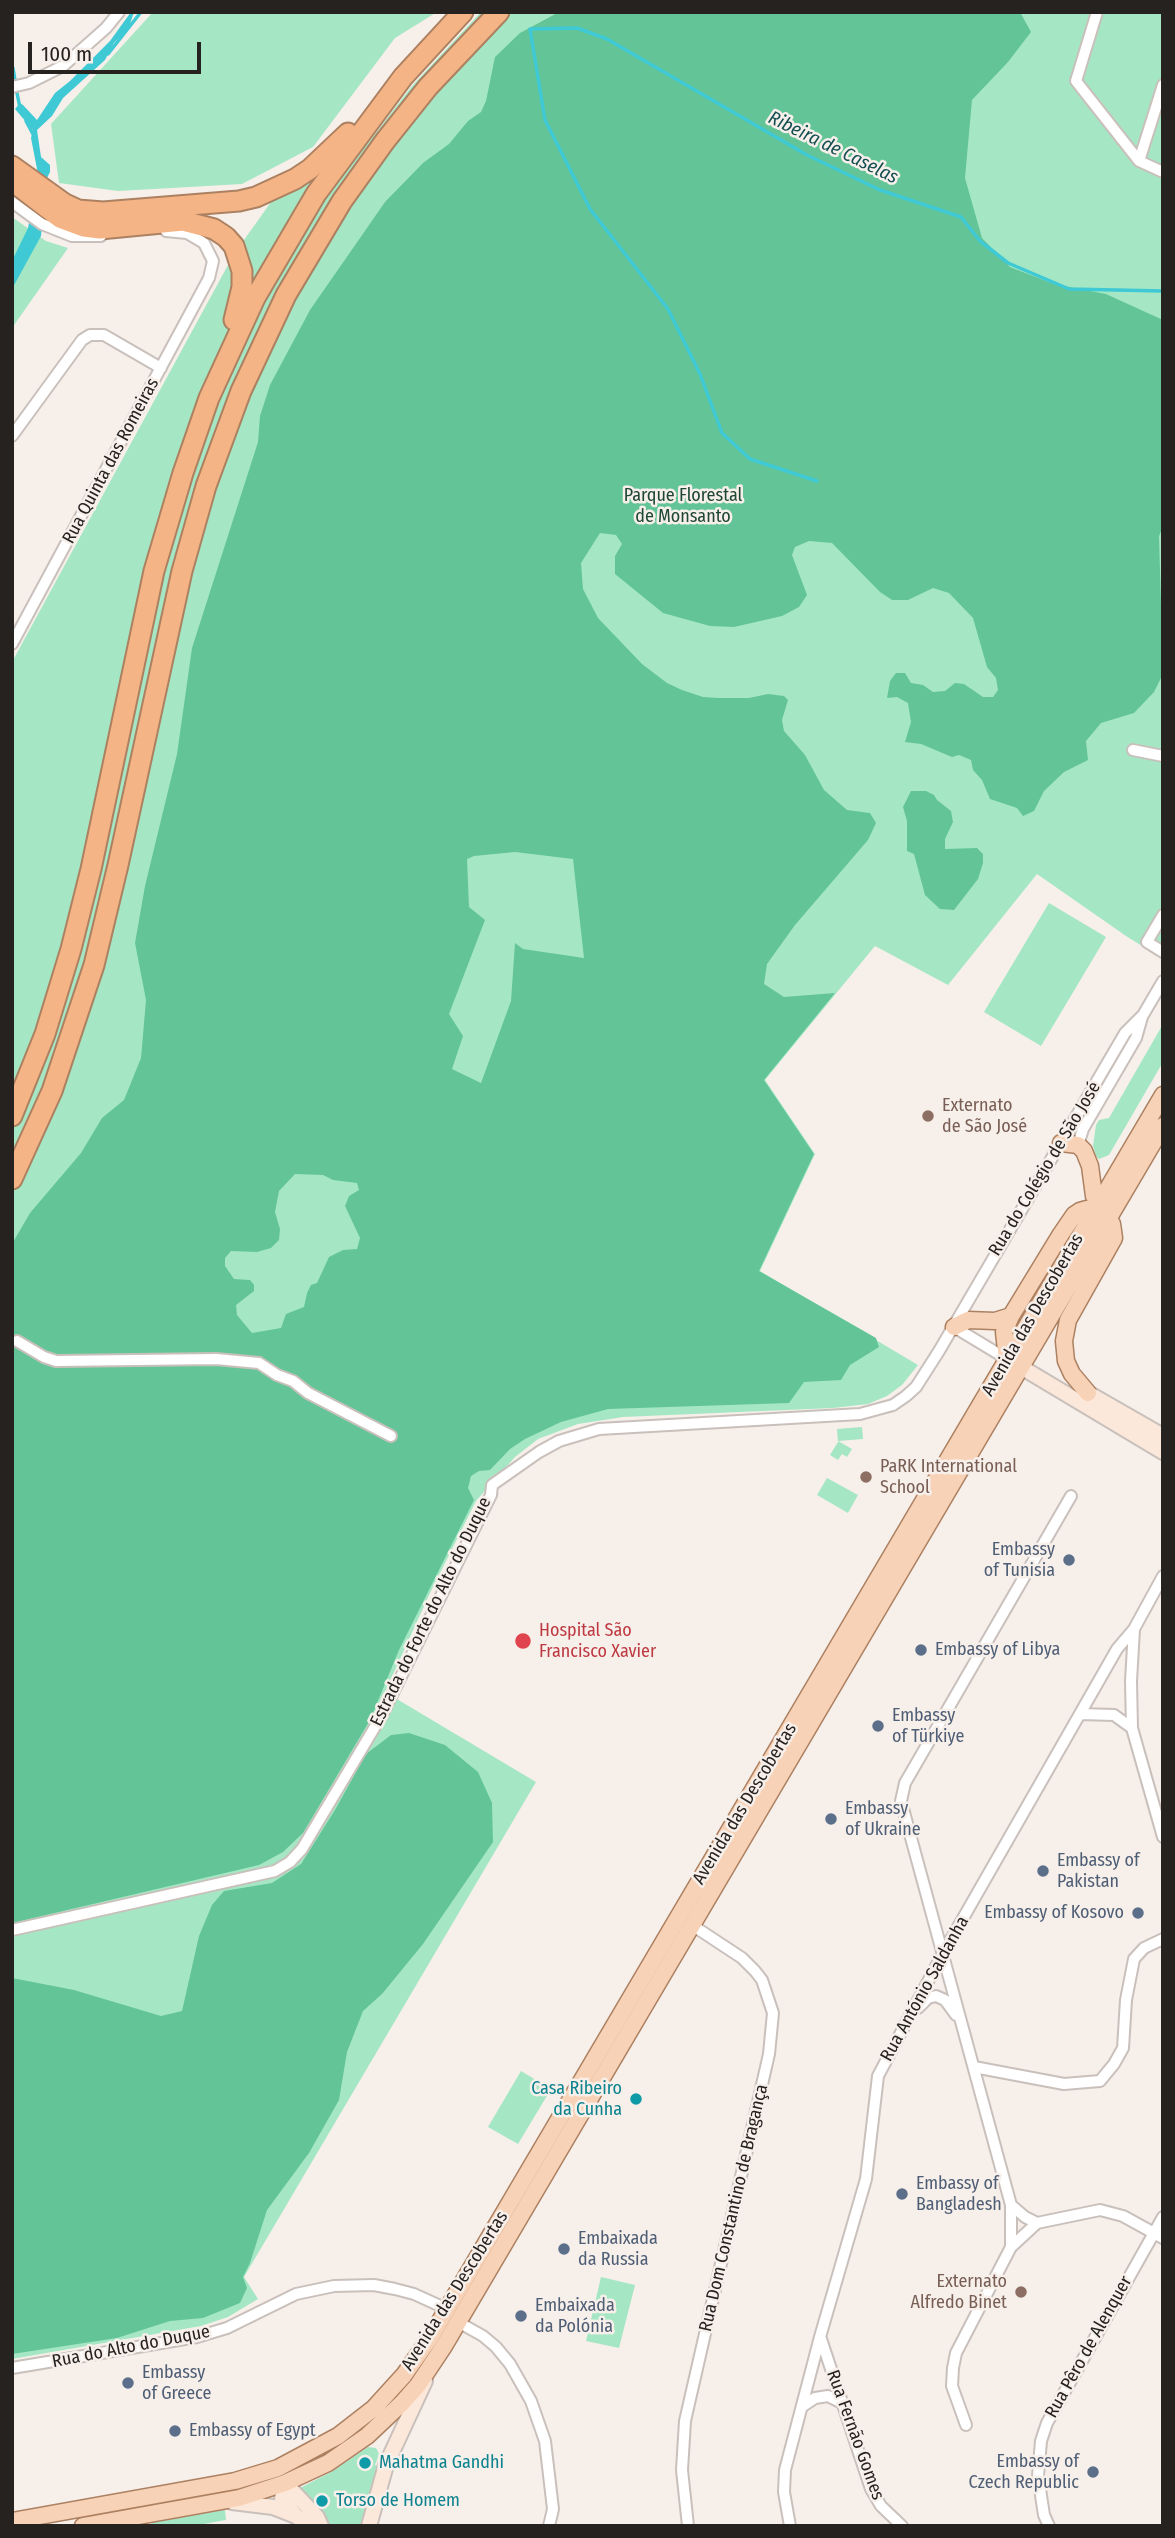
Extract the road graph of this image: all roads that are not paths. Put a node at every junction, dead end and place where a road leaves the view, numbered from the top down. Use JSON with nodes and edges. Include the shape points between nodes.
{"nodes":[{"id":1,"x":119,"y":12,"type":"edge"},
{"id":2,"x":463,"y":12,"type":"edge"},
{"id":3,"x":499,"y":12,"type":"edge"},
{"id":4,"x":515,"y":12,"type":"edge"},
{"id":5,"x":1097,"y":12,"type":"edge"},
{"id":6,"x":484,"y":27,"type":"junction"},
{"id":7,"x":1163,"y":85,"type":"edge"},
{"id":8,"x":15,"y":87,"type":"edge"},
{"id":9,"x":390,"y":94,"type":"junction"},
{"id":10,"x":1139,"y":161,"type":"junction"},
{"id":11,"x":12,"y":166,"type":"edge"},
{"id":12,"x":1163,"y":172,"type":"edge"},
{"id":13,"x":12,"y":181,"type":"edge"},
{"id":14,"x":12,"y":202,"type":"edge"},
{"id":15,"x":162,"y":368,"type":"junction"},
{"id":16,"x":198,"y":427,"type":"junction"},
{"id":17,"x":12,"y":436,"type":"edge"},
{"id":18,"x":12,"y":644,"type":"edge"},
{"id":19,"x":1133,"y":750,"type":"dead end"},
{"id":20,"x":1163,"y":756,"type":"edge"},
{"id":21,"x":1163,"y":915,"type":"edge"},
{"id":22,"x":1163,"y":952,"type":"edge"},
{"id":23,"x":1163,"y":981,"type":"edge"},
{"id":24,"x":1143,"y":1015,"type":"junction"},
{"id":25,"x":1163,"y":1095,"type":"edge"},
{"id":26,"x":12,"y":1116,"type":"edge"},
{"id":27,"x":1163,"y":1126,"type":"edge"},
{"id":28,"x":1070,"y":1144,"type":"junction"},
{"id":29,"x":1129,"y":1152,"type":"junction"},
{"id":30,"x":1090,"y":1166,"type":"junction"},
{"id":31,"x":12,"y":1179,"type":"edge"},
{"id":32,"x":1102,"y":1212,"type":"junction"},
{"id":33,"x":1011,"y":1316,"type":"junction"},
{"id":34,"x":1068,"y":1320,"type":"junction"},
{"id":35,"x":954,"y":1327,"type":"junction"},
{"id":36,"x":1042,"y":1331,"type":"junction"},
{"id":37,"x":17,"y":1341,"type":"dead end"},
{"id":38,"x":1014,"y":1363,"type":"junction"},
{"id":39,"x":1088,"y":1393,"type":"joint"},
{"id":40,"x":391,"y":1436,"type":"dead end"},
{"id":41,"x":1163,"y":1436,"type":"edge"},
{"id":42,"x":1163,"y":1452,"type":"edge"},
{"id":43,"x":1071,"y":1496,"type":"dead end"},
{"id":44,"x":1163,"y":1576,"type":"edge"},
{"id":45,"x":1134,"y":1629,"type":"junction"},
{"id":46,"x":1080,"y":1714,"type":"junction"},
{"id":47,"x":1132,"y":1728,"type":"junction"},
{"id":48,"x":1163,"y":1837,"type":"edge"},
{"id":49,"x":692,"y":1925,"type":"junction"},
{"id":50,"x":12,"y":1930,"type":"edge"},
{"id":51,"x":1163,"y":1939,"type":"edge"},
{"id":52,"x":943,"y":1955,"type":"junction"},
{"id":53,"x":909,"y":2017,"type":"junction"},
{"id":54,"x":961,"y":2023,"type":"junction"},
{"id":55,"x":974,"y":2067,"type":"junction"},
{"id":56,"x":1010,"y":2205,"type":"junction"},
{"id":57,"x":1163,"y":2217,"type":"edge"},
{"id":58,"x":1037,"y":2222,"type":"junction"},
{"id":59,"x":1158,"y":2235,"type":"edge"},
{"id":60,"x":1011,"y":2247,"type":"junction"},
{"id":61,"x":447,"y":2308,"type":"junction"},
{"id":62,"x":458,"y":2322,"type":"junction"},
{"id":63,"x":820,"y":2337,"type":"junction"},
{"id":64,"x":432,"y":2366,"type":"junction"},
{"id":65,"x":12,"y":2368,"type":"edge"},
{"id":66,"x":841,"y":2402,"type":"junction"},
{"id":67,"x":803,"y":2406,"type":"junction"},
{"id":68,"x":966,"y":2425,"type":"dead end"},
{"id":69,"x":278,"y":2468,"type":"junction"},
{"id":70,"x":285,"y":2483,"type":"junction"},
{"id":71,"x":216,"y":2502,"type":"junction"},
{"id":72,"x":296,"y":2516,"type":"junction"},
{"id":73,"x":12,"y":2521,"type":"edge"},
{"id":74,"x":83,"y":2526,"type":"edge"},
{"id":75,"x":310,"y":2526,"type":"edge"},
{"id":76,"x":321,"y":2526,"type":"edge"},
{"id":77,"x":369,"y":2526,"type":"edge"},
{"id":78,"x":549,"y":2526,"type":"edge"},
{"id":79,"x":688,"y":2526,"type":"edge"},
{"id":80,"x":790,"y":2526,"type":"edge"},
{"id":81,"x":902,"y":2526,"type":"edge"},
{"id":82,"x":1049,"y":2526,"type":"edge"}],
"edges":[{"from":1,"to":8,"type":"street","via":[[63,66]]},
{"from":2,"to":9,"type":"highway"},
{"from":3,"to":6,"type":"highway"},
{"from":4,"to":6,"type":"highway"},
{"from":5,"to":10,"type":"street","via":[[1076,81]]},
{"from":6,"to":31,"type":"highway","via":[[411,108],[342,201],[286,295],[233,411],[182,571],[94,965],[52,1091]]},
{"from":7,"to":10,"type":"street"},
{"from":9,"to":11,"type":"highway","via":[[310,169],[278,188],[239,201],[103,212],[78,209]]},
{"from":9,"to":16,"type":"highway","via":[[328,176],[278,255],[231,345]]},
{"from":10,"to":12,"type":"street"},
{"from":13,"to":16,"type":"highway","via":[[60,218],[78,226],[100,229],[183,221],[214,229],[234,246],[242,271],[239,306]]},
{"from":14,"to":15,"type":"street","name":"Rua Quinta das Romeiras","via":[[42,224],[72,236],[167,231],[187,233],[204,243],[214,265]]},
{"from":15,"to":17,"type":"street","via":[[104,335],[90,335]]},
{"from":15,"to":18,"type":"street","name":"Rua Quinta das Romeiras"},
{"from":16,"to":26,"type":"highway","via":[[151,584],[71,949],[45,1034]]},
{"from":19,"to":20,"type":"street"},
{"from":21,"to":22,"type":"street","via":[[1147,942]]},
{"from":23,"to":24,"type":"street","name":"Rua do Colégio de São José"},
{"from":24,"to":28,"type":"street","name":"Rua do Colégio de São José","via":[[1136,1038]]},
{"from":24,"to":28,"type":"street","name":"Rua do Colégio de São José","via":[[1125,1033]]},
{"from":25,"to":29,"type":"main road","name":"Avenida das Descobertas"},
{"from":27,"to":32,"type":"main road","name":"Avenida das Descobertas"},
{"from":28,"to":30,"type":"main road","via":[[1084,1151]]},
{"from":28,"to":35,"type":"street","name":"Rua do Colégio de São José","via":[[975,1287]]},
{"from":29,"to":30,"type":"main road","via":[[1111,1165]]},
{"from":29,"to":32,"type":"main road","name":"Avenida das Descobertas"},
{"from":30,"to":32,"type":"main road","via":[[1094,1196]]},
{"from":32,"to":33,"type":"main road","via":[[1080,1211],[1069,1221]]},
{"from":32,"to":34,"type":"main road","via":[[1114,1231],[1112,1245]]},
{"from":32,"to":36,"type":"main road","name":"Avenida das Descobertas"},
{"from":32,"to":38,"type":"main road","name":"Avenida das Descobertas"},
{"from":33,"to":35,"type":"main road","via":[[968,1320]]},
{"from":33,"to":38,"type":"main road","via":[[1004,1332]]},
{"from":34,"to":36,"type":"main road"},
{"from":34,"to":39,"type":"main road","via":[[1066,1361]]},
{"from":35,"to":38,"type":"street"},
{"from":35,"to":50,"type":"street","name":"Estrada do Forte do Alto do Duque","via":[[916,1387],[876,1411],[609,1427],[539,1452],[492,1485],[382,1715],[290,1862],[275,1871]]},
{"from":36,"to":38,"type":"main road","name":"Avenida das Descobertas"},
{"from":37,"to":40,"type":"street","via":[[56,1361],[216,1359],[259,1363]]},
{"from":38,"to":42,"type":"street"},
{"from":38,"to":49,"type":"main road","name":"Avenida das Descobertas"},
{"from":38,"to":61,"type":"main road","name":"Avenida das Descobertas"},
{"from":39,"to":41,"type":"street"},
{"from":43,"to":52,"type":"street","via":[[905,1783],[901,1801]]},
{"from":44,"to":45,"type":"street","name":"Rua António Saldanha"},
{"from":45,"to":46,"type":"street","name":"Rua António Saldanha","via":[[1117,1649]]},
{"from":45,"to":47,"type":"street"},
{"from":46,"to":47,"type":"street","via":[[1114,1715]]},
{"from":46,"to":52,"type":"street","name":"Rua António Saldanha"},
{"from":47,"to":48,"type":"street"},
{"from":49,"to":62,"type":"main road","name":"Avenida das Descobertas"},
{"from":49,"to":79,"type":"street","name":"Rua Dom Constantino de Bragança","via":[[755,1971],[774,2012],[769,2054],[685,2421],[682,2470]]},
{"from":51,"to":55,"type":"street","via":[[1134,1959],[1123,2048],[1100,2081],[1064,2084]]},
{"from":52,"to":53,"type":"street","name":"Rua António Saldanha"},
{"from":52,"to":54,"type":"street"},
{"from":53,"to":54,"type":"street","via":[[936,1996],[946,2000]]},
{"from":53,"to":63,"type":"street","name":"Rua António Saldanha","via":[[878,2076],[866,2179]]},
{"from":54,"to":55,"type":"street"},
{"from":55,"to":56,"type":"street"},
{"from":56,"to":58,"type":"street"},
{"from":56,"to":60,"type":"street"},
{"from":57,"to":59,"type":"street","name":"Rua Pêro de Alenquer"},
{"from":58,"to":59,"type":"street","via":[[1100,2210],[1123,2216]]},
{"from":58,"to":60,"type":"street"},
{"from":59,"to":82,"type":"street","name":"Rua Pêro de Alenquer","via":[[1047,2423],[1038,2476]]},
{"from":60,"to":68,"type":"street","via":[[956,2353],[952,2386]]},
{"from":61,"to":65,"type":"street","name":"Rua do Alto do Duque","via":[[395,2289],[334,2286],[296,2294],[227,2328],[197,2337]]},
{"from":61,"to":69,"type":"main road","name":"Avenida das Descobertas","via":[[418,2356],[374,2408],[319,2448]]},
{"from":62,"to":64,"type":"main road","name":"Avenida das Descobertas"},
{"from":62,"to":78,"type":"street","via":[[496,2347],[531,2401],[545,2441],[552,2509]]},
{"from":63,"to":66,"type":"street","name":"Rua Fernão Gomes"},
{"from":63,"to":67,"type":"street","name":"Rua António Saldanha"},
{"from":64,"to":70,"type":"main road","name":"Avenida das Descobertas","via":[[367,2436],[328,2463]]},
{"from":64,"to":77,"type":"street","via":[[386,2465]]},
{"from":66,"to":67,"type":"street","via":[[828,2396]]},
{"from":66,"to":81,"type":"street","name":"Rua Fernão Gomes","via":[[871,2489]]},
{"from":67,"to":80,"type":"street","name":"Rua António Saldanha","via":[[785,2470]]},
{"from":69,"to":70,"type":"main road"},
{"from":69,"to":73,"type":"main road","name":"Avenida das Descobertas","via":[[235,2481]]},
{"from":70,"to":71,"type":"main road","name":"Avenida das Descobertas"},
{"from":70,"to":72,"type":"street","via":[[282,2499]]},
{"from":70,"to":76,"type":"street"},
{"from":71,"to":72,"type":"street","via":[[259,2504]]},
{"from":71,"to":74,"type":"main road","name":"Avenida das Descobertas"},
{"from":72,"to":75,"type":"street"}]}
